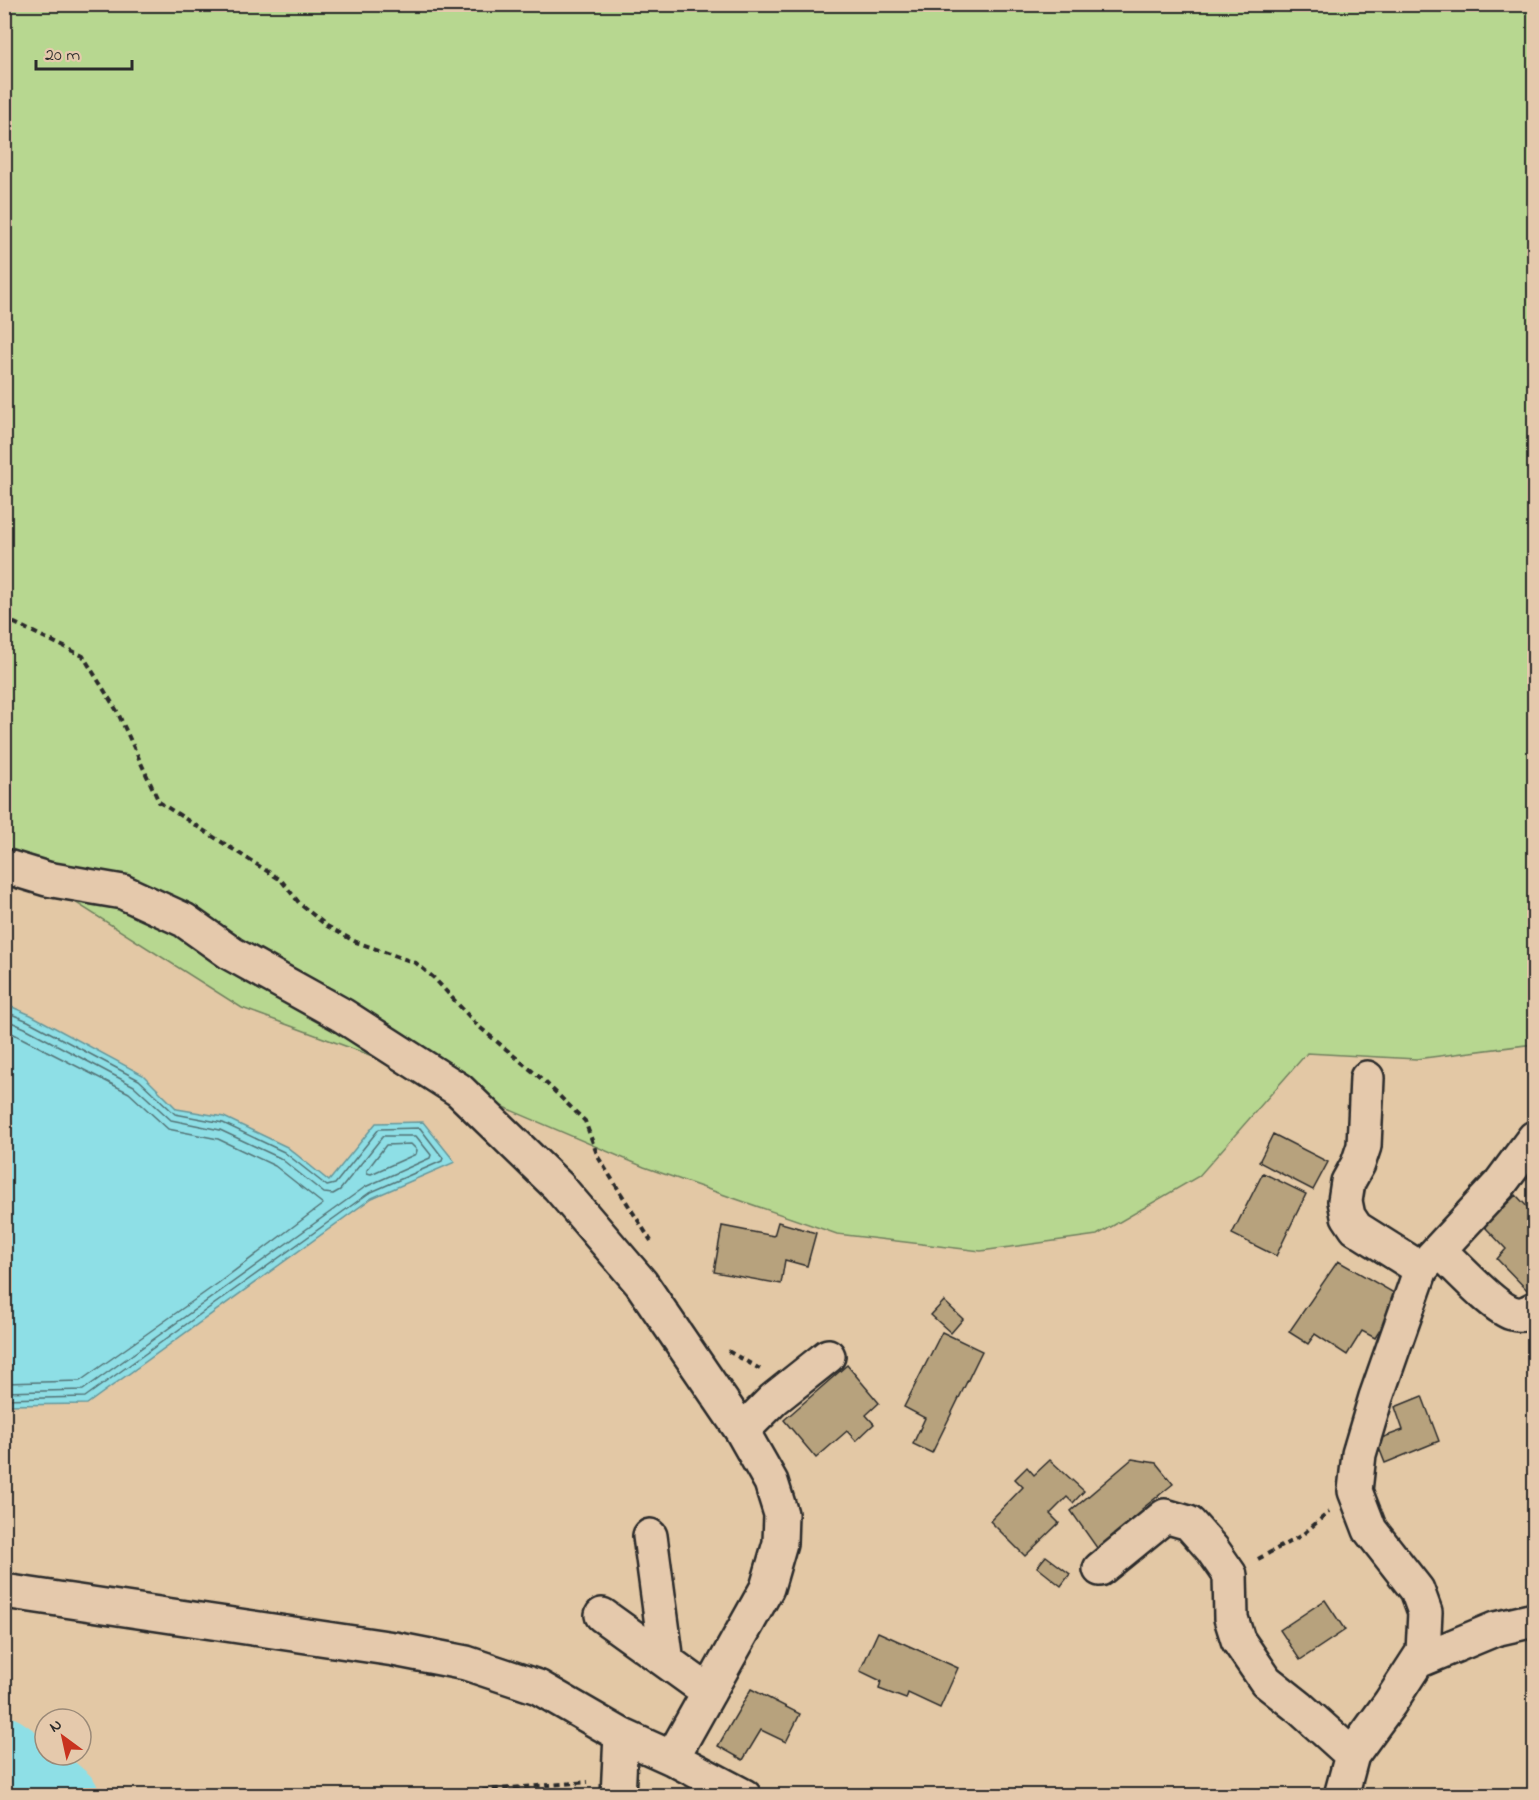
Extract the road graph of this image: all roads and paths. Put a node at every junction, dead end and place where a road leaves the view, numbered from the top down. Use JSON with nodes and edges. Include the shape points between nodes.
{"nodes":[{"id":1,"x":4,"y":618,"type":"edge"},
{"id":2,"x":4,"y":866,"type":"edge"},
{"id":3,"x":1366,"y":1078,"type":"dead end"},
{"id":4,"x":1534,"y":1138,"type":"edge"},
{"id":5,"x":652,"y":1243,"type":"dead end"},
{"id":6,"x":1430,"y":1259,"type":"junction"},
{"id":7,"x":1534,"y":1308,"type":"edge"},
{"id":8,"x":723,"y":1348,"type":"dead end"},
{"id":9,"x":828,"y":1356,"type":"dead end"},
{"id":10,"x":774,"y":1399,"type":"junction"},
{"id":11,"x":742,"y":1431,"type":"junction"},
{"id":12,"x":1355,"y":1491,"type":"junction"},
{"id":13,"x":650,"y":1536,"type":"dead end"},
{"id":14,"x":1100,"y":1569,"type":"dead end"},
{"id":15,"x":1230,"y":1575,"type":"junction"},
{"id":16,"x":4,"y":1591,"type":"edge"},
{"id":17,"x":602,"y":1615,"type":"dead end"},
{"id":18,"x":1534,"y":1620,"type":"edge"},
{"id":19,"x":1418,"y":1661,"type":"junction"},
{"id":20,"x":667,"y":1662,"type":"junction"},
{"id":21,"x":709,"y":1692,"type":"junction"},
{"id":22,"x":621,"y":1735,"type":"junction"},
{"id":23,"x":1352,"y":1755,"type":"junction"},
{"id":24,"x":672,"y":1758,"type":"junction"},
{"id":25,"x":618,"y":1787,"type":"edge"},
{"id":26,"x":409,"y":1796,"type":"edge"},
{"id":27,"x":744,"y":1796,"type":"edge"},
{"id":28,"x":1341,"y":1796,"type":"edge"}],
"edges":[{"from":1,"to":5,"type":"path","via":[[83,656],[117,711],[159,802],[281,880],[300,904],[327,926],[356,942],[416,963],[477,1025],[543,1080],[585,1121],[598,1157]]},
{"from":2,"to":11,"type":"street","via":[[47,879],[123,892],[184,920],[232,954],[342,1015],[459,1090],[558,1186],[641,1283]]},
{"from":3,"to":6,"type":"street","via":[[1364,1146],[1348,1182],[1348,1216],[1356,1228]]},
{"from":4,"to":6,"type":"street","via":[[1499,1185]]},
{"from":6,"to":7,"type":"street","via":[[1511,1313],[1524,1314]]},
{"from":6,"to":12,"type":"street","via":[[1359,1454]]},
{"from":8,"to":10,"type":"path","via":[[759,1367]]},
{"from":9,"to":10,"type":"street"},
{"from":10,"to":11,"type":"street"},
{"from":11,"to":21,"type":"street","via":[[771,1482],[781,1514],[780,1543],[767,1588]]},
{"from":12,"to":15,"type":"path","via":[[1302,1535]]},
{"from":12,"to":19,"type":"street","via":[[1370,1530],[1417,1590],[1425,1612],[1423,1652]]},
{"from":13,"to":20,"type":"street"},
{"from":14,"to":15,"type":"street","via":[[1166,1516],[1189,1523]]},
{"from":15,"to":23,"type":"street","via":[[1232,1618],[1238,1640],[1266,1681]]},
{"from":16,"to":22,"type":"street","via":[[466,1663],[538,1688]]},
{"from":17,"to":20,"type":"street"},
{"from":18,"to":19,"type":"street","via":[[1495,1629]]},
{"from":19,"to":23,"type":"street"},
{"from":20,"to":21,"type":"street"},
{"from":21,"to":24,"type":"street"},
{"from":22,"to":24,"type":"street"},
{"from":22,"to":25,"type":"street"},
{"from":23,"to":28,"type":"street"},
{"from":24,"to":27,"type":"street"},
{"from":25,"to":26,"type":"path"}]}
